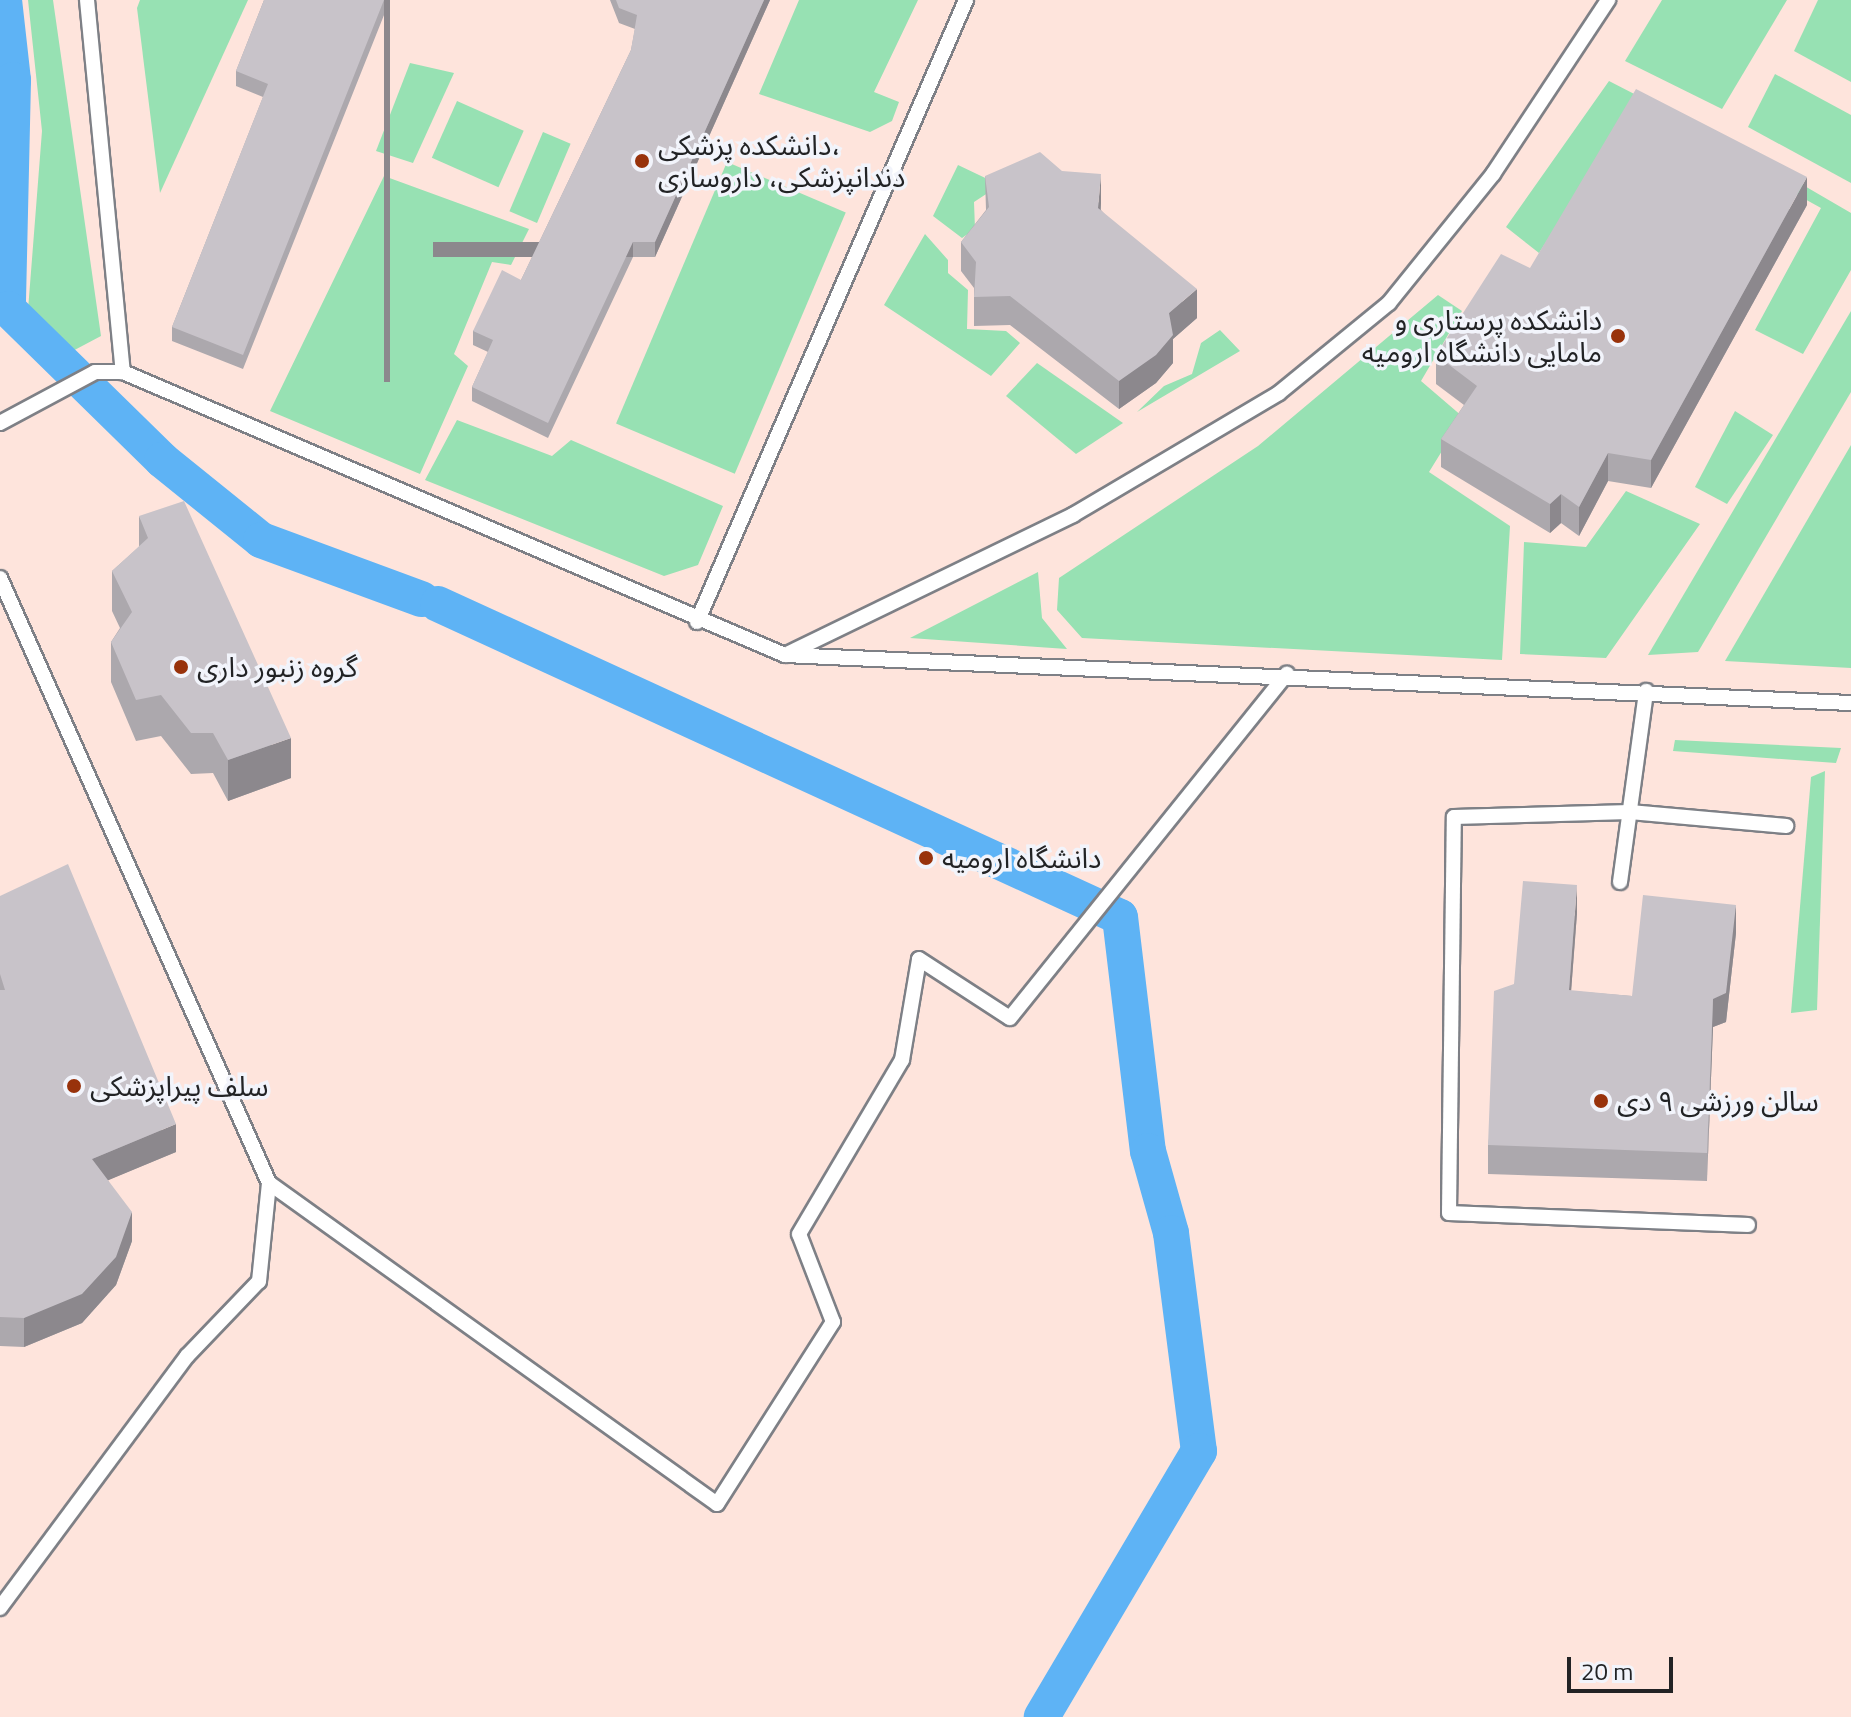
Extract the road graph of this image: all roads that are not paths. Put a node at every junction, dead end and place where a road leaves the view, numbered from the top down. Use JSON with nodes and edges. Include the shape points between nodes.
{"nodes":[{"id":1,"x":87,"y":0,"type":"edge"},
{"id":2,"x":966,"y":0,"type":"edge"},
{"id":3,"x":1608,"y":0,"type":"edge"},
{"id":4,"x":123,"y":372,"type":"junction"},
{"id":5,"x":0,"y":423,"type":"edge"},
{"id":6,"x":0,"y":578,"type":"edge"},
{"id":7,"x":697,"y":622,"type":"junction"},
{"id":8,"x":785,"y":655,"type":"junction"},
{"id":9,"x":1287,"y":673,"type":"junction"},
{"id":10,"x":1646,"y":691,"type":"junction"},
{"id":11,"x":1851,"y":703,"type":"edge"},
{"id":12,"x":1630,"y":812,"type":"junction"},
{"id":13,"x":1786,"y":826,"type":"dead end"},
{"id":14,"x":1620,"y":882,"type":"dead end"},
{"id":15,"x":269,"y":1183,"type":"junction"},
{"id":16,"x":1748,"y":1225,"type":"dead end"},
{"id":17,"x":0,"y":1608,"type":"edge"}],
"edges":[{"from":1,"to":4,"type":"lane"},
{"from":2,"to":7,"type":"lane"},
{"from":3,"to":8,"type":"lane","via":[[1493,174],[1389,303],[1279,393],[1073,515]]},
{"from":4,"to":5,"type":"lane","via":[[95,372]]},
{"from":4,"to":7,"type":"lane"},
{"from":6,"to":15,"type":"lane"},
{"from":7,"to":8,"type":"lane"},
{"from":8,"to":9,"type":"lane"},
{"from":9,"to":10,"type":"lane"},
{"from":9,"to":15,"type":"lane","via":[[1010,1018],[919,959],[902,1060],[799,1234],[833,1322],[717,1504]]},
{"from":10,"to":11,"type":"lane"},
{"from":10,"to":12,"type":"lane"},
{"from":12,"to":13,"type":"lane"},
{"from":12,"to":14,"type":"lane"},
{"from":12,"to":16,"type":"lane","via":[[1454,817],[1449,1213]]},
{"from":15,"to":17,"type":"lane","via":[[259,1281],[187,1356]]}]}
